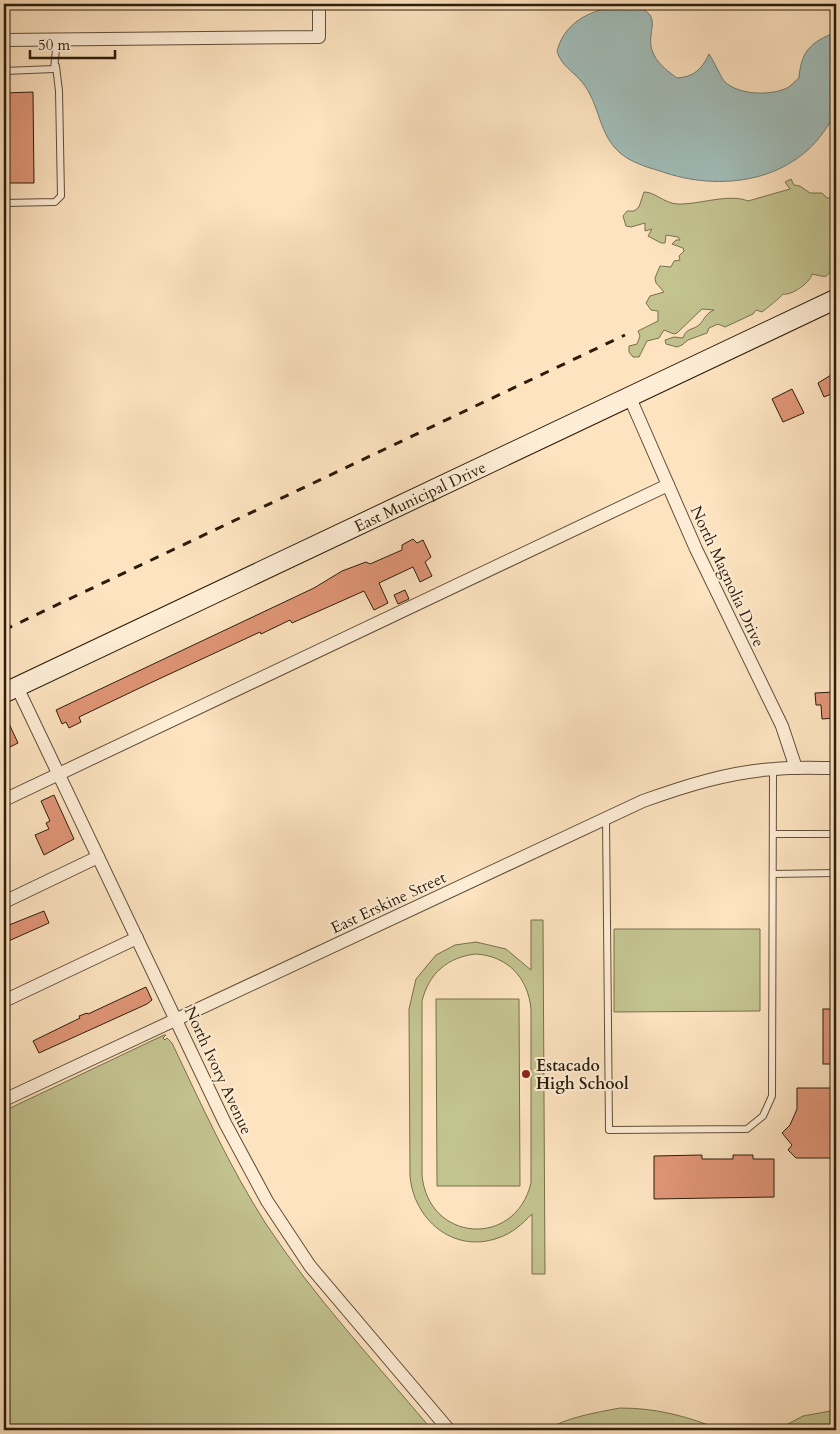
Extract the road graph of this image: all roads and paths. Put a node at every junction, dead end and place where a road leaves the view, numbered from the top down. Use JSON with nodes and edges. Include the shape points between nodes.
{"nodes":[{"id":1,"x":319,"y":4,"type":"edge"},
{"id":2,"x":4,"y":40,"type":"edge"},
{"id":3,"x":57,"y":40,"type":"junction"},
{"id":4,"x":56,"y":66,"type":"junction"},
{"id":5,"x":4,"y":71,"type":"edge"},
{"id":6,"x":4,"y":203,"type":"edge"},
{"id":7,"x":836,"y":300,"type":"edge"},
{"id":8,"x":630,"y":398,"type":"junction"},
{"id":9,"x":668,"y":485,"type":"junction"},
{"id":10,"x":10,"y":690,"type":"edge"},
{"id":11,"x":796,"y":768,"type":"junction"},
{"id":12,"x":836,"y":768,"type":"edge"},
{"id":13,"x":773,"y":769,"type":"junction"},
{"id":14,"x":58,"y":774,"type":"junction"},
{"id":15,"x":4,"y":800,"type":"edge"},
{"id":16,"x":606,"y":816,"type":"junction"},
{"id":17,"x":774,"y":834,"type":"junction"},
{"id":18,"x":836,"y":834,"type":"edge"},
{"id":19,"x":98,"y":857,"type":"junction"},
{"id":20,"x":836,"y":873,"type":"edge"},
{"id":21,"x":774,"y":874,"type":"junction"},
{"id":22,"x":4,"y":902,"type":"edge"},
{"id":23,"x":137,"y":938,"type":"junction"},
{"id":24,"x":4,"y":1001,"type":"edge"},
{"id":25,"x":176,"y":1018,"type":"junction"},
{"id":26,"x":4,"y":1100,"type":"edge"},
{"id":27,"x":449,"y":1430,"type":"edge"}],
"edges":[{"from":1,"to":3,"type":"street","via":[[319,37]]},
{"from":2,"to":3,"type":"street"},
{"from":3,"to":4,"type":"lane"},
{"from":4,"to":5,"type":"lane","via":[[51,71]]},
{"from":4,"to":6,"type":"lane","via":[[61,196],[55,202]]},
{"from":7,"to":8,"type":"street","name":"East Municipal Drive"},
{"from":8,"to":9,"type":"street","name":"North Magnolia Drive"},
{"from":8,"to":10,"type":"street","name":"East Municipal Drive"},
{"from":9,"to":11,"type":"street","name":"North Magnolia Drive","via":[[782,726]]},
{"from":9,"to":14,"type":"street"},
{"from":10,"to":14,"type":"street","name":"North Ivory Avenue"},
{"from":11,"to":12,"type":"street","name":"East Erskine Street"},
{"from":11,"to":13,"type":"street","name":"East Erskine Street"},
{"from":13,"to":16,"type":"street","name":"East Erskine Street","via":[[705,781]]},
{"from":13,"to":17,"type":"lane"},
{"from":14,"to":15,"type":"street"},
{"from":14,"to":19,"type":"street","name":"North Ivory Avenue"},
{"from":16,"to":21,"type":"lane","via":[[609,1130],[747,1129],[763,1116],[772,1092]]},
{"from":16,"to":25,"type":"street","name":"East Erskine Street"},
{"from":17,"to":18,"type":"lane"},
{"from":17,"to":21,"type":"lane"},
{"from":19,"to":22,"type":"street"},
{"from":19,"to":23,"type":"street","name":"North Ivory Avenue"},
{"from":20,"to":21,"type":"lane"},
{"from":23,"to":24,"type":"street"},
{"from":23,"to":25,"type":"street","name":"North Ivory Avenue"},
{"from":25,"to":26,"type":"street","name":"East Erskine Street"},
{"from":25,"to":27,"type":"street","name":"North Ivory Avenue","via":[[225,1123],[285,1232],[335,1298]]}]}
